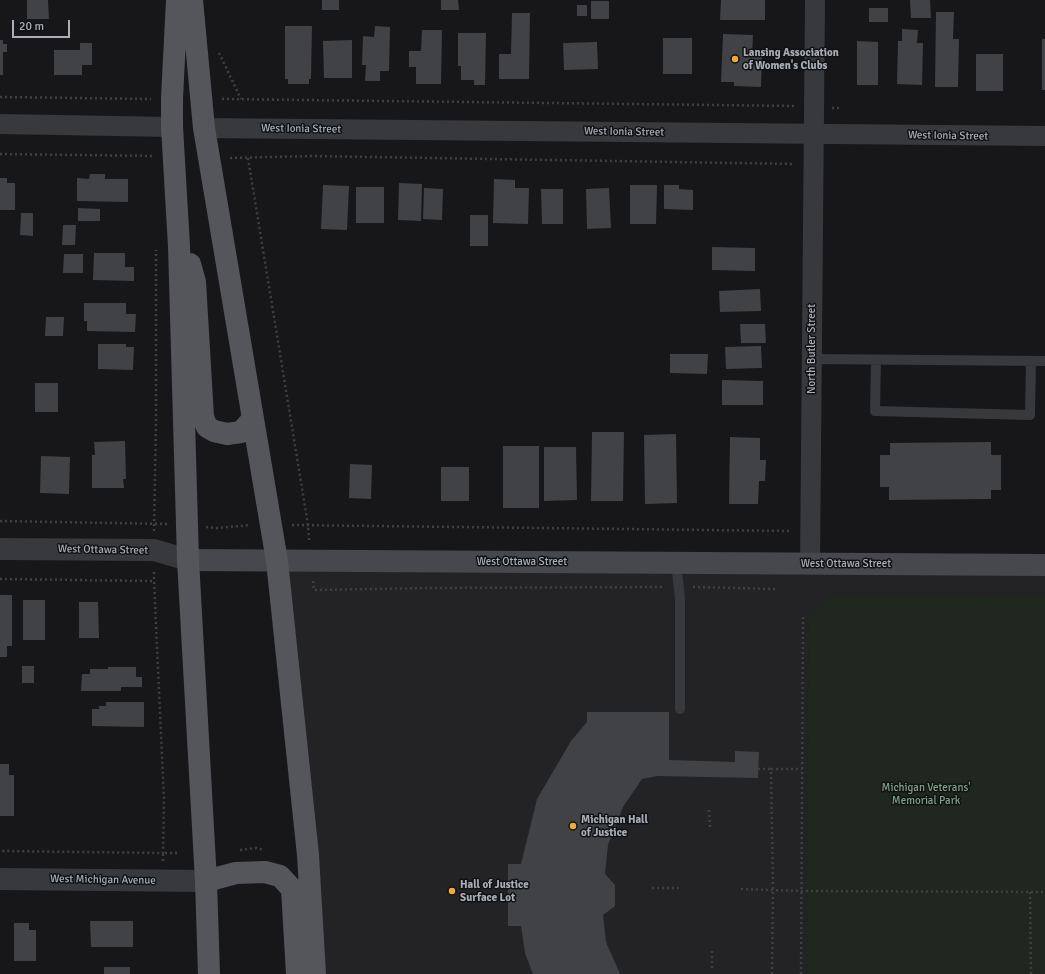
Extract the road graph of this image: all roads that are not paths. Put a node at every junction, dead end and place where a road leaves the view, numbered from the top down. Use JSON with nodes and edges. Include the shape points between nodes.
{"nodes":[{"id":1,"x":177,"y":0,"type":"edge"},
{"id":2,"x":192,"y":0,"type":"edge"},
{"id":3,"x":815,"y":0,"type":"edge"},
{"id":4,"x":0,"y":124,"type":"edge"},
{"id":5,"x":172,"y":127,"type":"junction"},
{"id":6,"x":204,"y":128,"type":"junction"},
{"id":7,"x":814,"y":134,"type":"junction"},
{"id":8,"x":1045,"y":136,"type":"edge"},
{"id":9,"x":179,"y":246,"type":"junction"},
{"id":10,"x":812,"y":359,"type":"junction"},
{"id":11,"x":876,"y":360,"type":"junction"},
{"id":12,"x":1032,"y":361,"type":"junction"},
{"id":13,"x":1045,"y":361,"type":"edge"},
{"id":14,"x":252,"y":420,"type":"junction"},
{"id":15,"x":0,"y":549,"type":"edge"},
{"id":16,"x":188,"y":560,"type":"junction"},
{"id":17,"x":277,"y":561,"type":"junction"},
{"id":18,"x":676,"y":563,"type":"junction"},
{"id":19,"x":810,"y":564,"type":"junction"},
{"id":20,"x":1045,"y":565,"type":"edge"},
{"id":21,"x":680,"y":709,"type":"dead end"},
{"id":22,"x":0,"y":879,"type":"edge"},
{"id":23,"x":206,"y":881,"type":"junction"},
{"id":24,"x":209,"y":974,"type":"edge"},
{"id":25,"x":298,"y":974,"type":"edge"},
{"id":26,"x":315,"y":974,"type":"edge"}],
"edges":[{"from":1,"to":5,"type":"main road"},
{"from":2,"to":6,"type":"main road"},
{"from":3,"to":7,"type":"street","name":"North Butler Street"},
{"from":4,"to":5,"type":"street"},
{"from":5,"to":9,"type":"main road"},
{"from":6,"to":7,"type":"street","name":"West Ionia Street"},
{"from":6,"to":14,"type":"main road"},
{"from":7,"to":8,"type":"street","name":"West Ionia Street"},
{"from":7,"to":10,"type":"street","name":"North Butler Street"},
{"from":9,"to":14,"type":"main road","via":[[189,262],[195,282],[203,418],[207,427],[227,434],[242,432]]},
{"from":9,"to":16,"type":"main road"},
{"from":10,"to":11,"type":"lane"},
{"from":10,"to":19,"type":"street","name":"North Butler Street"},
{"from":11,"to":12,"type":"lane"},
{"from":11,"to":12,"type":"lane","via":[[875,411],[1030,415]]},
{"from":12,"to":13,"type":"lane"},
{"from":14,"to":17,"type":"main road"},
{"from":15,"to":16,"type":"street","name":"West Ottawa Street","via":[[154,550]]},
{"from":16,"to":17,"type":"main road","name":"West Ottawa Street"},
{"from":16,"to":23,"type":"main road"},
{"from":17,"to":18,"type":"main road","name":"West Ottawa Street"},
{"from":17,"to":26,"type":"main road","via":[[308,855]]},
{"from":18,"to":19,"type":"main road","name":"West Ottawa Street"},
{"from":18,"to":21,"type":"lane","via":[[679,587]]},
{"from":19,"to":20,"type":"main road","name":"West Ottawa Street"},
{"from":22,"to":23,"type":"street","name":"West Michigan Avenue"},
{"from":23,"to":24,"type":"main road"},
{"from":23,"to":25,"type":"main road","via":[[236,872],[265,872],[280,876],[292,889]]}]}
